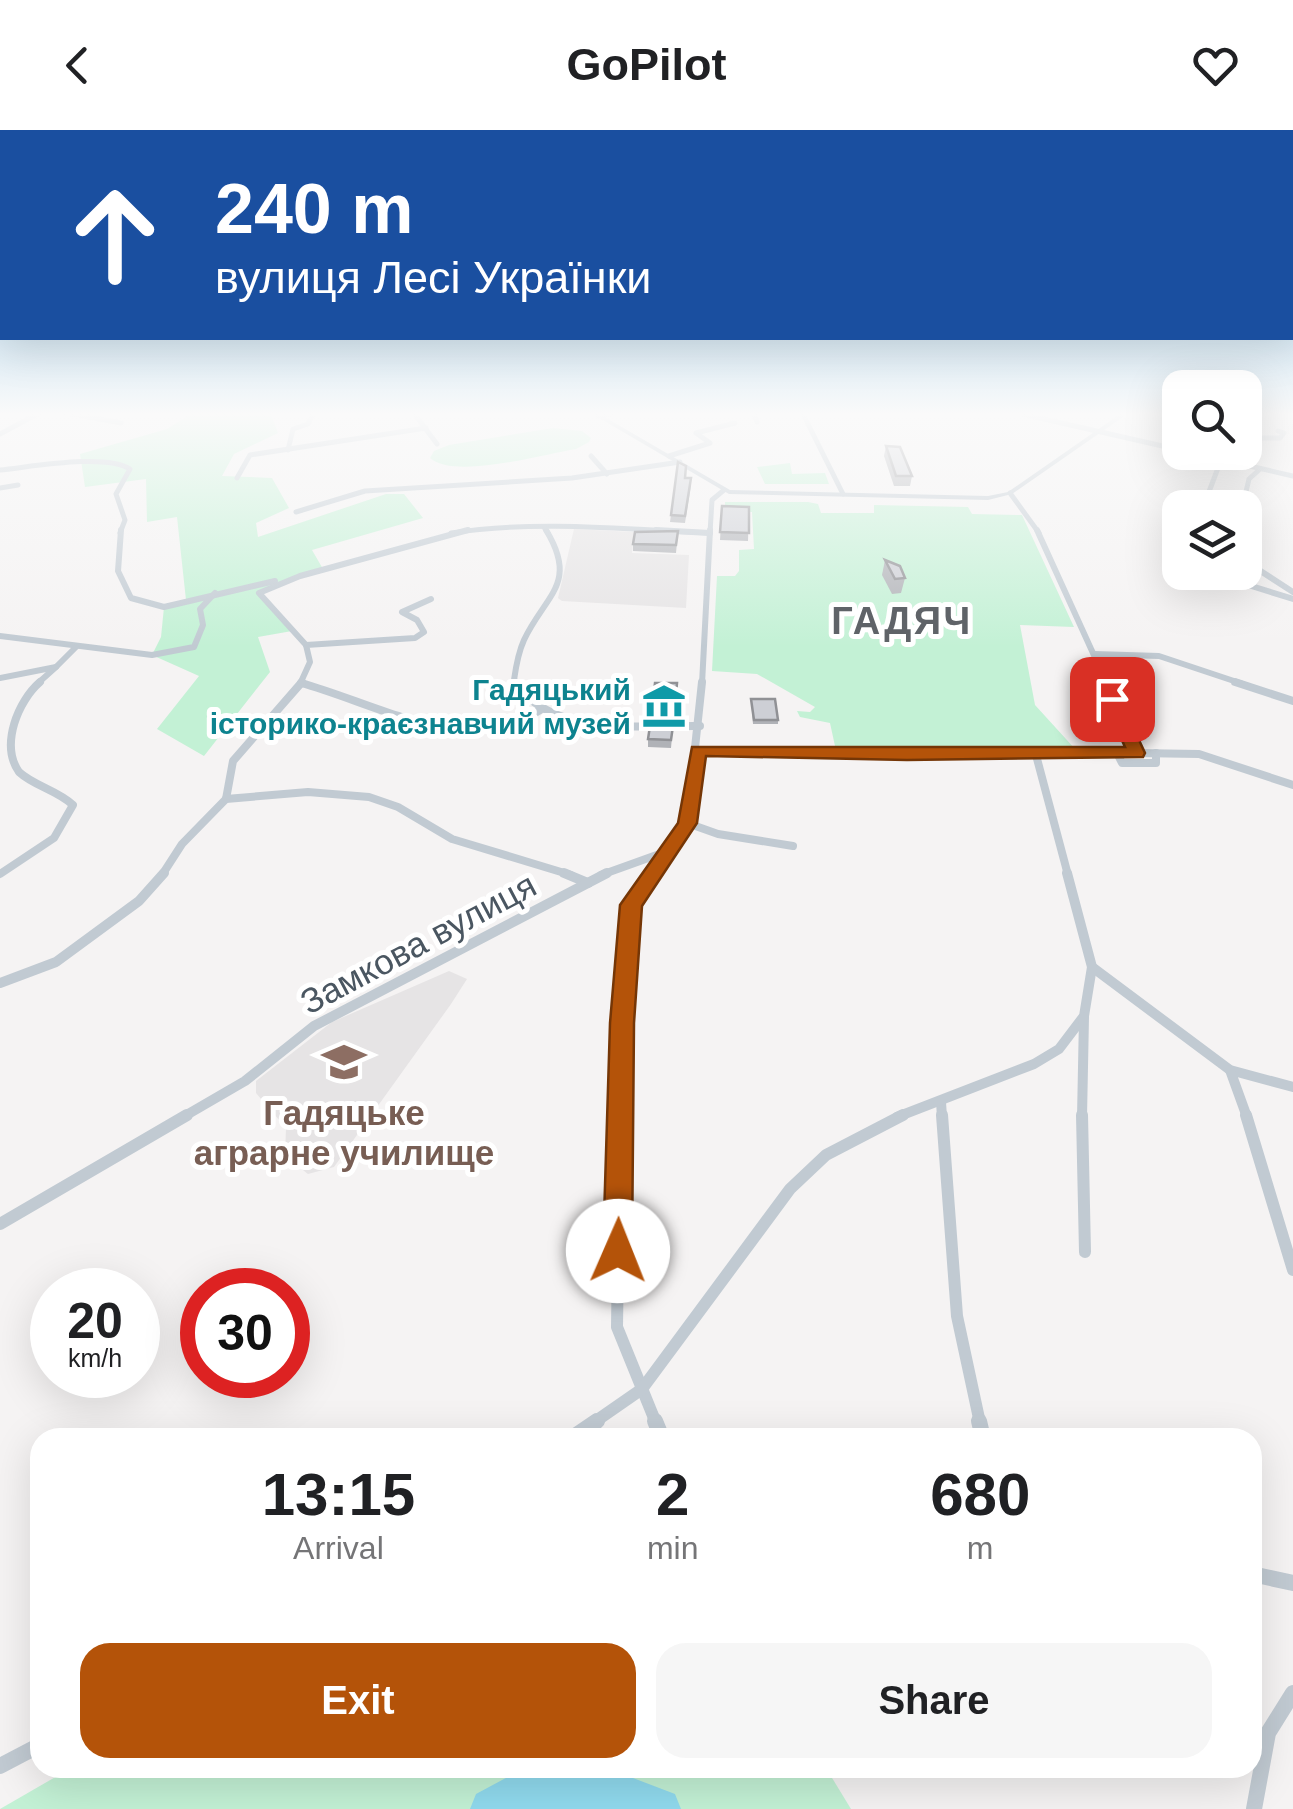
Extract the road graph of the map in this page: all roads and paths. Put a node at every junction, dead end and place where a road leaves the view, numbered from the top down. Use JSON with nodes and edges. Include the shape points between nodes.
{"nodes":[{"id":1,"x":115,"y":490,"type":"edge"},
{"id":2,"x":374,"y":490,"type":"edge"},
{"id":3,"x":724,"y":490,"type":"edge"},
{"id":4,"x":726,"y":490,"type":"edge"},
{"id":5,"x":841,"y":490,"type":"edge"},
{"id":6,"x":1014,"y":491,"type":"joint"},
{"id":7,"x":843,"y":494,"type":"junction"},
{"id":8,"x":296,"y":512,"type":"dead end"},
{"id":9,"x":544,"y":527,"type":"junction"},
{"id":10,"x":710,"y":534,"type":"junction"},
{"id":11,"x":1262,"y":574,"type":"edge"},
{"id":12,"x":300,"y":576,"type":"junction"},
{"id":13,"x":1262,"y":588,"type":"edge"},
{"id":14,"x":216,"y":592,"type":"junction"},
{"id":15,"x":1293,"y":595,"type":"edge"},
{"id":16,"x":431,"y":599,"type":"dead end"},
{"id":17,"x":0,"y":636,"type":"edge"},
{"id":18,"x":306,"y":645,"type":"junction"},
{"id":19,"x":76,"y":647,"type":"junction"},
{"id":20,"x":1095,"y":654,"type":"junction"},
{"id":21,"x":56,"y":667,"type":"junction"},
{"id":22,"x":0,"y":678,"type":"edge"},
{"id":23,"x":302,"y":683,"type":"junction"},
{"id":24,"x":1293,"y":702,"type":"edge"},
{"id":25,"x":540,"y":710,"type":"junction"},
{"id":26,"x":700,"y":726,"type":"junction"},
{"id":27,"x":698,"y":750,"type":"junction"},
{"id":28,"x":1156,"y":752,"type":"junction"},
{"id":29,"x":1117,"y":753,"type":"junction"},
{"id":30,"x":1136,"y":753,"type":"junction"},
{"id":31,"x":1036,"y":755,"type":"junction"},
{"id":32,"x":1290,"y":785,"type":"edge"},
{"id":33,"x":226,"y":798,"type":"junction"},
{"id":34,"x":687,"y":823,"type":"junction"},
{"id":35,"x":793,"y":846,"type":"dead end"},
{"id":36,"x":666,"y":852,"type":"junction"},
{"id":37,"x":0,"y":874,"type":"edge"},
{"id":38,"x":588,"y":882,"type":"junction"},
{"id":39,"x":1092,"y":967,"type":"junction"},
{"id":40,"x":0,"y":984,"type":"edge"},
{"id":41,"x":1084,"y":1016,"type":"junction"},
{"id":42,"x":1230,"y":1070,"type":"junction"},
{"id":43,"x":1288,"y":1085,"type":"edge"},
{"id":44,"x":1293,"y":1099,"type":"edge"},
{"id":45,"x":941,"y":1102,"type":"junction"},
{"id":46,"x":0,"y":1224,"type":"edge"},
{"id":47,"x":1085,"y":1252,"type":"dead end"},
{"id":48,"x":1293,"y":1270,"type":"edge"},
{"id":49,"x":642,"y":1389,"type":"junction"},
{"id":50,"x":586,"y":1428,"type":"edge"},
{"id":51,"x":658,"y":1428,"type":"edge"},
{"id":52,"x":980,"y":1428,"type":"edge"},
{"id":53,"x":1262,"y":1576,"type":"edge"},
{"id":54,"x":1293,"y":1583,"type":"edge"},
{"id":55,"x":1293,"y":1693,"type":"edge"},
{"id":56,"x":1262,"y":1740,"type":"edge"},
{"id":57,"x":30,"y":1750,"type":"edge"},
{"id":58,"x":0,"y":1766,"type":"edge"},
{"id":59,"x":1258,"y":1778,"type":"edge"},
{"id":60,"x":1254,"y":1809,"type":"edge"}],
"edges":[{"from":1,"to":14,"type":"street","via":[[125,520],[116,545],[118,574],[131,598],[164,607]]},
{"from":2,"to":8,"type":"street"},
{"from":3,"to":10,"type":"street","via":[[712,500]]},
{"from":4,"to":7,"type":"street"},
{"from":5,"to":7,"type":"street"},
{"from":6,"to":7,"type":"street","via":[[988,498]]},
{"from":6,"to":20,"type":"street"},
{"from":9,"to":10,"type":"street"},
{"from":9,"to":12,"type":"street","via":[[450,533]]},
{"from":9,"to":25,"type":"street","via":[[563,570],[550,606],[526,636],[514,680]]},
{"from":10,"to":26,"type":"street"},
{"from":11,"to":15,"type":"street"},
{"from":12,"to":14,"type":"street"},
{"from":12,"to":18,"type":"street","via":[[260,593]]},
{"from":13,"to":15,"type":"street"},
{"from":14,"to":19,"type":"street","via":[[200,609],[203,625],[194,647],[152,655]]},
{"from":16,"to":18,"type":"street","via":[[402,612],[424,632],[415,638]]},
{"from":17,"to":19,"type":"street"},
{"from":18,"to":23,"type":"street","via":[[310,662]]},
{"from":19,"to":21,"type":"street"},
{"from":20,"to":24,"type":"street","via":[[1159,656]]},
{"from":20,"to":30,"type":"street"},
{"from":21,"to":22,"type":"street"},
{"from":21,"to":37,"type":"street","via":[[17,707],[9,742],[17,772],[61,792],[73,805],[70,819],[46,845]]},
{"from":23,"to":25,"type":"street","via":[[420,724],[455,728],[489,731],[528,722]]},
{"from":23,"to":33,"type":"street","via":[[234,761]]},
{"from":25,"to":26,"type":"street","via":[[594,722]]},
{"from":26,"to":27,"type":"street"},
{"from":27,"to":31,"type":"street"},
{"from":27,"to":34,"type":"street"},
{"from":28,"to":29,"type":"street","via":[[1156,763],[1122,763]]},
{"from":28,"to":30,"type":"street"},
{"from":28,"to":32,"type":"street","via":[[1199,754]]},
{"from":29,"to":30,"type":"street"},
{"from":29,"to":31,"type":"street"},
{"from":31,"to":39,"type":"street"},
{"from":33,"to":38,"type":"street","via":[[365,797],[408,812],[458,842]]},
{"from":33,"to":40,"type":"street","via":[[139,902],[56,962]]},
{"from":34,"to":35,"type":"street"},
{"from":34,"to":36,"type":"street"},
{"from":36,"to":38,"type":"street","name":"Замкова вулиця"},
{"from":36,"to":49,"type":"street","via":[[631,905],[622,1023],[616,1327]]},
{"from":38,"to":46,"type":"street","name":"Замкова вулиця","via":[[314,1026],[245,1081]]},
{"from":39,"to":41,"type":"street"},
{"from":39,"to":42,"type":"street"},
{"from":41,"to":45,"type":"street","via":[[1059,1049]]},
{"from":41,"to":47,"type":"street"},
{"from":42,"to":43,"type":"street"},
{"from":42,"to":48,"type":"street"},
{"from":43,"to":44,"type":"street"},
{"from":45,"to":49,"type":"street","via":[[857,1136],[790,1189]]},
{"from":45,"to":52,"type":"street","via":[[957,1316]]},
{"from":49,"to":50,"type":"street"},
{"from":49,"to":51,"type":"street"},
{"from":53,"to":54,"type":"street"},
{"from":55,"to":56,"type":"street"},
{"from":57,"to":58,"type":"street"},
{"from":59,"to":60,"type":"street"}]}
